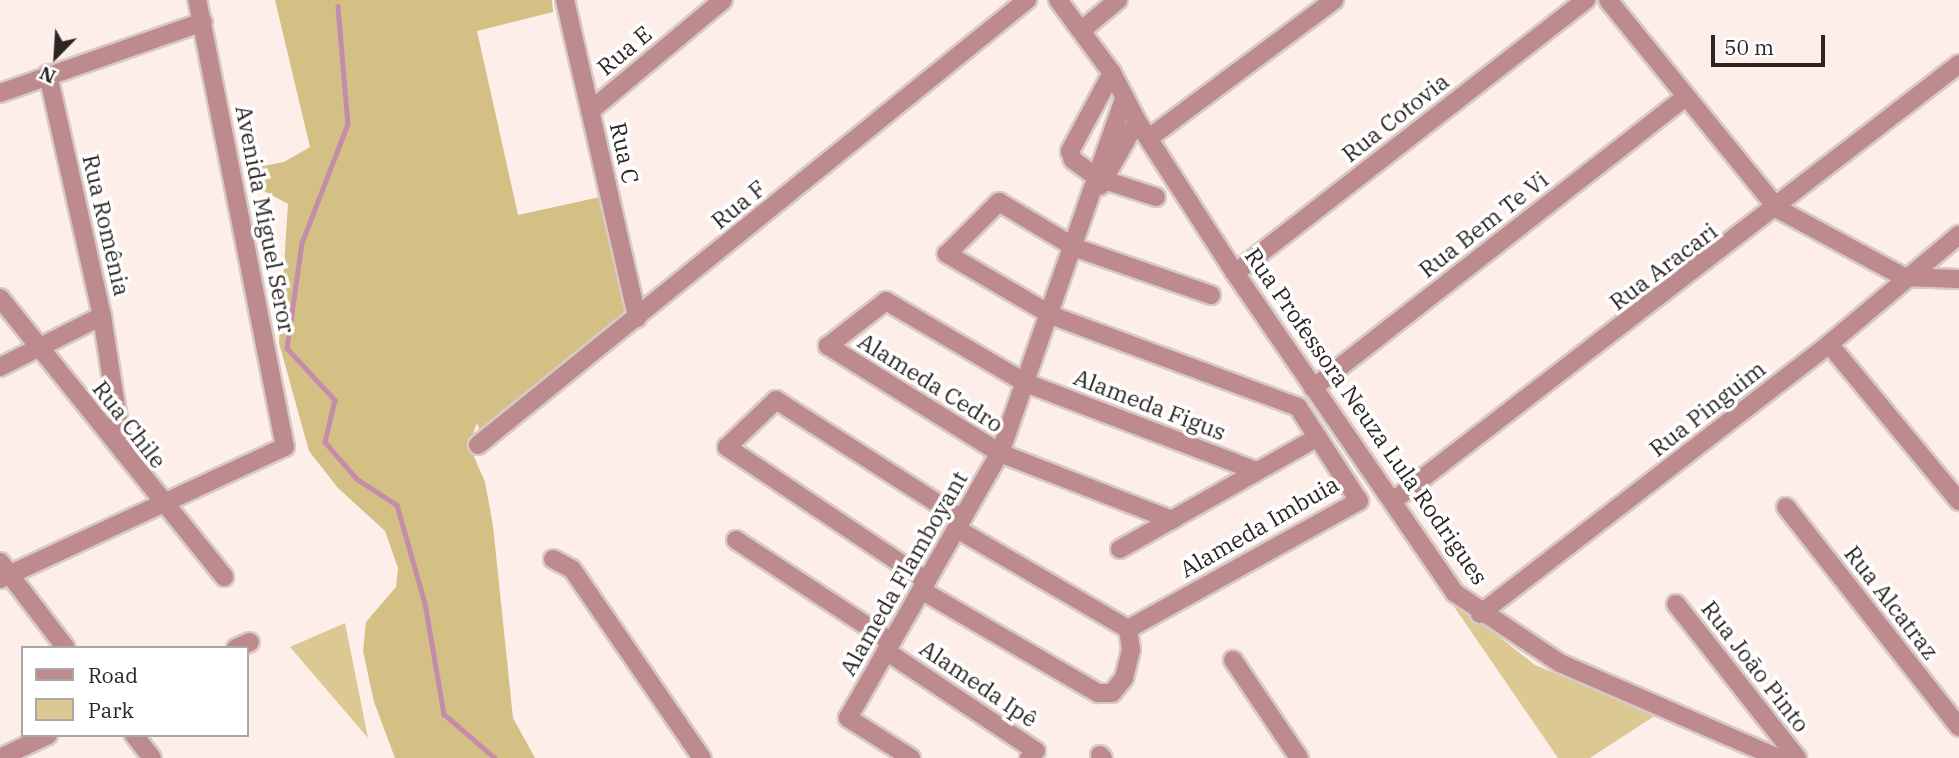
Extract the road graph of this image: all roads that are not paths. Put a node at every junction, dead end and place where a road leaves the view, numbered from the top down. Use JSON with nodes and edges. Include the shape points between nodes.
{"nodes":[{"id":1,"x":197,"y":0,"type":"edge"},
{"id":2,"x":565,"y":0,"type":"edge"},
{"id":3,"x":723,"y":0,"type":"edge"},
{"id":4,"x":1027,"y":0,"type":"edge"},
{"id":5,"x":1058,"y":0,"type":"edge"},
{"id":6,"x":1118,"y":0,"type":"edge"},
{"id":7,"x":1334,"y":0,"type":"edge"},
{"id":8,"x":1586,"y":0,"type":"edge"},
{"id":9,"x":1608,"y":0,"type":"edge"},
{"id":10,"x":203,"y":22,"type":"junction"},
{"id":11,"x":1082,"y":30,"type":"junction"},
{"id":12,"x":1959,"y":64,"type":"edge"},
{"id":13,"x":1112,"y":73,"type":"junction"},
{"id":14,"x":48,"y":74,"type":"junction"},
{"id":15,"x":0,"y":93,"type":"edge"},
{"id":16,"x":1125,"y":97,"type":"junction"},
{"id":17,"x":1684,"y":99,"type":"junction"},
{"id":18,"x":590,"y":111,"type":"junction"},
{"id":19,"x":1137,"y":121,"type":"junction"},
{"id":20,"x":1149,"y":138,"type":"junction"},
{"id":21,"x":1100,"y":182,"type":"junction"},
{"id":22,"x":1156,"y":197,"type":"dead end"},
{"id":23,"x":1778,"y":209,"type":"junction"},
{"id":24,"x":1959,"y":236,"type":"edge"},
{"id":25,"x":1076,"y":248,"type":"junction"},
{"id":26,"x":1235,"y":273,"type":"junction"},
{"id":27,"x":1904,"y":278,"type":"junction"},
{"id":28,"x":1958,"y":281,"type":"edge"},
{"id":29,"x":1211,"y":295,"type":"dead end"},
{"id":30,"x":0,"y":299,"type":"edge"},
{"id":31,"x":886,"y":301,"type":"joint"},
{"id":32,"x":1051,"y":315,"type":"junction"},
{"id":33,"x":102,"y":316,"type":"junction"},
{"id":34,"x":637,"y":318,"type":"junction"},
{"id":35,"x":1829,"y":344,"type":"junction"},
{"id":36,"x":38,"y":347,"type":"junction"},
{"id":37,"x":0,"y":367,"type":"edge"},
{"id":38,"x":1026,"y":383,"type":"junction"},
{"id":39,"x":1313,"y":388,"type":"junction"},
{"id":40,"x":1318,"y":437,"type":"junction"},
{"id":41,"x":478,"y":445,"type":"dead end"},
{"id":42,"x":123,"y":452,"type":"junction"},
{"id":43,"x":1000,"y":453,"type":"junction"},
{"id":44,"x":1257,"y":471,"type":"junction"},
{"id":45,"x":1393,"y":501,"type":"junction"},
{"id":46,"x":1959,"y":501,"type":"edge"},
{"id":47,"x":160,"y":502,"type":"junction"},
{"id":48,"x":1786,"y":507,"type":"dead end"},
{"id":49,"x":1172,"y":520,"type":"junction"},
{"id":50,"x":959,"y":524,"type":"junction"},
{"id":51,"x":736,"y":540,"type":"dead end"},
{"id":52,"x":1120,"y":549,"type":"dead end"},
{"id":53,"x":553,"y":559,"type":"dead end"},
{"id":54,"x":4,"y":572,"type":"edge"},
{"id":55,"x":224,"y":577,"type":"dead end"},
{"id":56,"x":924,"y":585,"type":"junction"},
{"id":57,"x":1676,"y":604,"type":"dead end"},
{"id":58,"x":1480,"y":614,"type":"junction"},
{"id":59,"x":1128,"y":629,"type":"junction"},
{"id":60,"x":64,"y":646,"type":"edge"},
{"id":61,"x":889,"y":647,"type":"junction"},
{"id":62,"x":1233,"y":660,"type":"dead end"},
{"id":63,"x":1959,"y":727,"type":"edge"},
{"id":64,"x":44,"y":737,"type":"edge"},
{"id":65,"x":136,"y":737,"type":"edge"},
{"id":66,"x":0,"y":758,"type":"edge"},
{"id":67,"x":152,"y":758,"type":"edge"},
{"id":68,"x":702,"y":758,"type":"edge"},
{"id":69,"x":911,"y":758,"type":"edge"},
{"id":70,"x":1029,"y":758,"type":"edge"},
{"id":71,"x":1299,"y":758,"type":"edge"},
{"id":72,"x":1779,"y":758,"type":"edge"},
{"id":73,"x":1797,"y":758,"type":"edge"}],
"edges":[{"from":1,"to":10,"type":"street","name":"Avenida Miguel Seror"},
{"from":2,"to":18,"type":"street","name":"Rua C"},
{"from":3,"to":18,"type":"street","name":"Rua E"},
{"from":4,"to":34,"type":"street","name":"Rua F"},
{"from":5,"to":11,"type":"street","name":"Rua Professora Neuza Lula Rodrigues"},
{"from":6,"to":11,"type":"street"},
{"from":7,"to":20,"type":"street"},
{"from":8,"to":26,"type":"street","name":"Rua Cotovia"},
{"from":9,"to":17,"type":"street"},
{"from":10,"to":14,"type":"street"},
{"from":10,"to":47,"type":"street","name":"Avenida Miguel Seror","via":[[285,447]]},
{"from":11,"to":13,"type":"street","name":"Rua Professora Neuza Lula Rodrigues"},
{"from":12,"to":23,"type":"street","name":"Rua Aracari"},
{"from":13,"to":16,"type":"street","name":"Rua Professora Neuza Lula Rodrigues"},
{"from":13,"to":21,"type":"street","via":[[1069,150],[1073,160]]},
{"from":14,"to":15,"type":"street"},
{"from":14,"to":33,"type":"street","name":"Rua Romênia"},
{"from":16,"to":19,"type":"street","name":"Rua Professora Neuza Lula Rodrigues"},
{"from":16,"to":21,"type":"street"},
{"from":17,"to":23,"type":"street"},
{"from":17,"to":39,"type":"street","name":"Rua Bem Te Vi"},
{"from":18,"to":34,"type":"street","name":"Rua C"},
{"from":19,"to":20,"type":"street","name":"Rua Professora Neuza Lula Rodrigues"},
{"from":19,"to":21,"type":"street"},
{"from":20,"to":26,"type":"street","name":"Rua Professora Neuza Lula Rodrigues"},
{"from":21,"to":22,"type":"street"},
{"from":21,"to":25,"type":"street","name":"Alameda Flamboyant"},
{"from":23,"to":27,"type":"street"},
{"from":23,"to":45,"type":"street","name":"Rua Aracari"},
{"from":24,"to":27,"type":"street","name":"Rua Pinguim"},
{"from":25,"to":29,"type":"street"},
{"from":25,"to":32,"type":"street","name":"Alameda Flamboyant"},
{"from":25,"to":32,"type":"street","via":[[999,202],[947,254]]},
{"from":26,"to":39,"type":"street","name":"Rua Professora Neuza Lula Rodrigues"},
{"from":27,"to":28,"type":"street"},
{"from":27,"to":35,"type":"street","name":"Rua Pinguim"},
{"from":30,"to":36,"type":"street","name":"Rua Chile"},
{"from":31,"to":38,"type":"street","name":"Alameda Figus"},
{"from":31,"to":43,"type":"street","name":"Alameda Cedro","via":[[828,346]]},
{"from":32,"to":38,"type":"street","name":"Alameda Flamboyant"},
{"from":32,"to":40,"type":"street","name":"Alameda Imbuia","via":[[1298,407]]},
{"from":33,"to":36,"type":"street","name":"Rua Romênia"},
{"from":33,"to":42,"type":"street"},
{"from":34,"to":41,"type":"street","name":"Rua F"},
{"from":35,"to":46,"type":"street"},
{"from":35,"to":58,"type":"street","name":"Rua Pinguim"},
{"from":36,"to":37,"type":"street","name":"Rua Romênia"},
{"from":36,"to":42,"type":"street","name":"Rua Chile"},
{"from":38,"to":43,"type":"street","name":"Alameda Flamboyant"},
{"from":38,"to":44,"type":"street","name":"Alameda Figus"},
{"from":39,"to":45,"type":"street","name":"Rua Professora Neuza Lula Rodrigues"},
{"from":40,"to":44,"type":"street"},
{"from":40,"to":59,"type":"street","name":"Alameda Imbuia","via":[[1359,501]]},
{"from":42,"to":47,"type":"street","name":"Rua Chile"},
{"from":43,"to":49,"type":"street"},
{"from":43,"to":50,"type":"street","name":"Alameda Flamboyant"},
{"from":44,"to":49,"type":"street"},
{"from":45,"to":58,"type":"street","name":"Rua Professora Neuza Lula Rodrigues","via":[[1455,593]]},
{"from":47,"to":54,"type":"street"},
{"from":47,"to":55,"type":"street","name":"Rua Chile"},
{"from":48,"to":63,"type":"street","name":"Rua Alcatraz"},
{"from":49,"to":52,"type":"street"},
{"from":50,"to":56,"type":"street","name":"Alameda Flamboyant"},
{"from":50,"to":56,"type":"street","via":[[776,400],[727,447]]},
{"from":50,"to":59,"type":"street"},
{"from":51,"to":61,"type":"street"},
{"from":53,"to":68,"type":"street","via":[[572,569]]},
{"from":54,"to":60,"type":"street"},
{"from":56,"to":59,"type":"street","via":[[1098,694],[1112,693],[1124,678],[1131,650]]},
{"from":56,"to":61,"type":"street","name":"Alameda Flamboyant"},
{"from":57,"to":73,"type":"street","name":"Rua João Pinto"},
{"from":58,"to":72,"type":"street","name":"Rua Professora Neuza Lula Rodrigues","via":[[1560,663]]},
{"from":61,"to":69,"type":"street","name":"Alameda Flamboyant","via":[[848,718]]},
{"from":61,"to":70,"type":"street","name":"Alameda Ipê","via":[[1035,751]]},
{"from":62,"to":71,"type":"street"},
{"from":64,"to":66,"type":"street"},
{"from":65,"to":67,"type":"street"}]}
